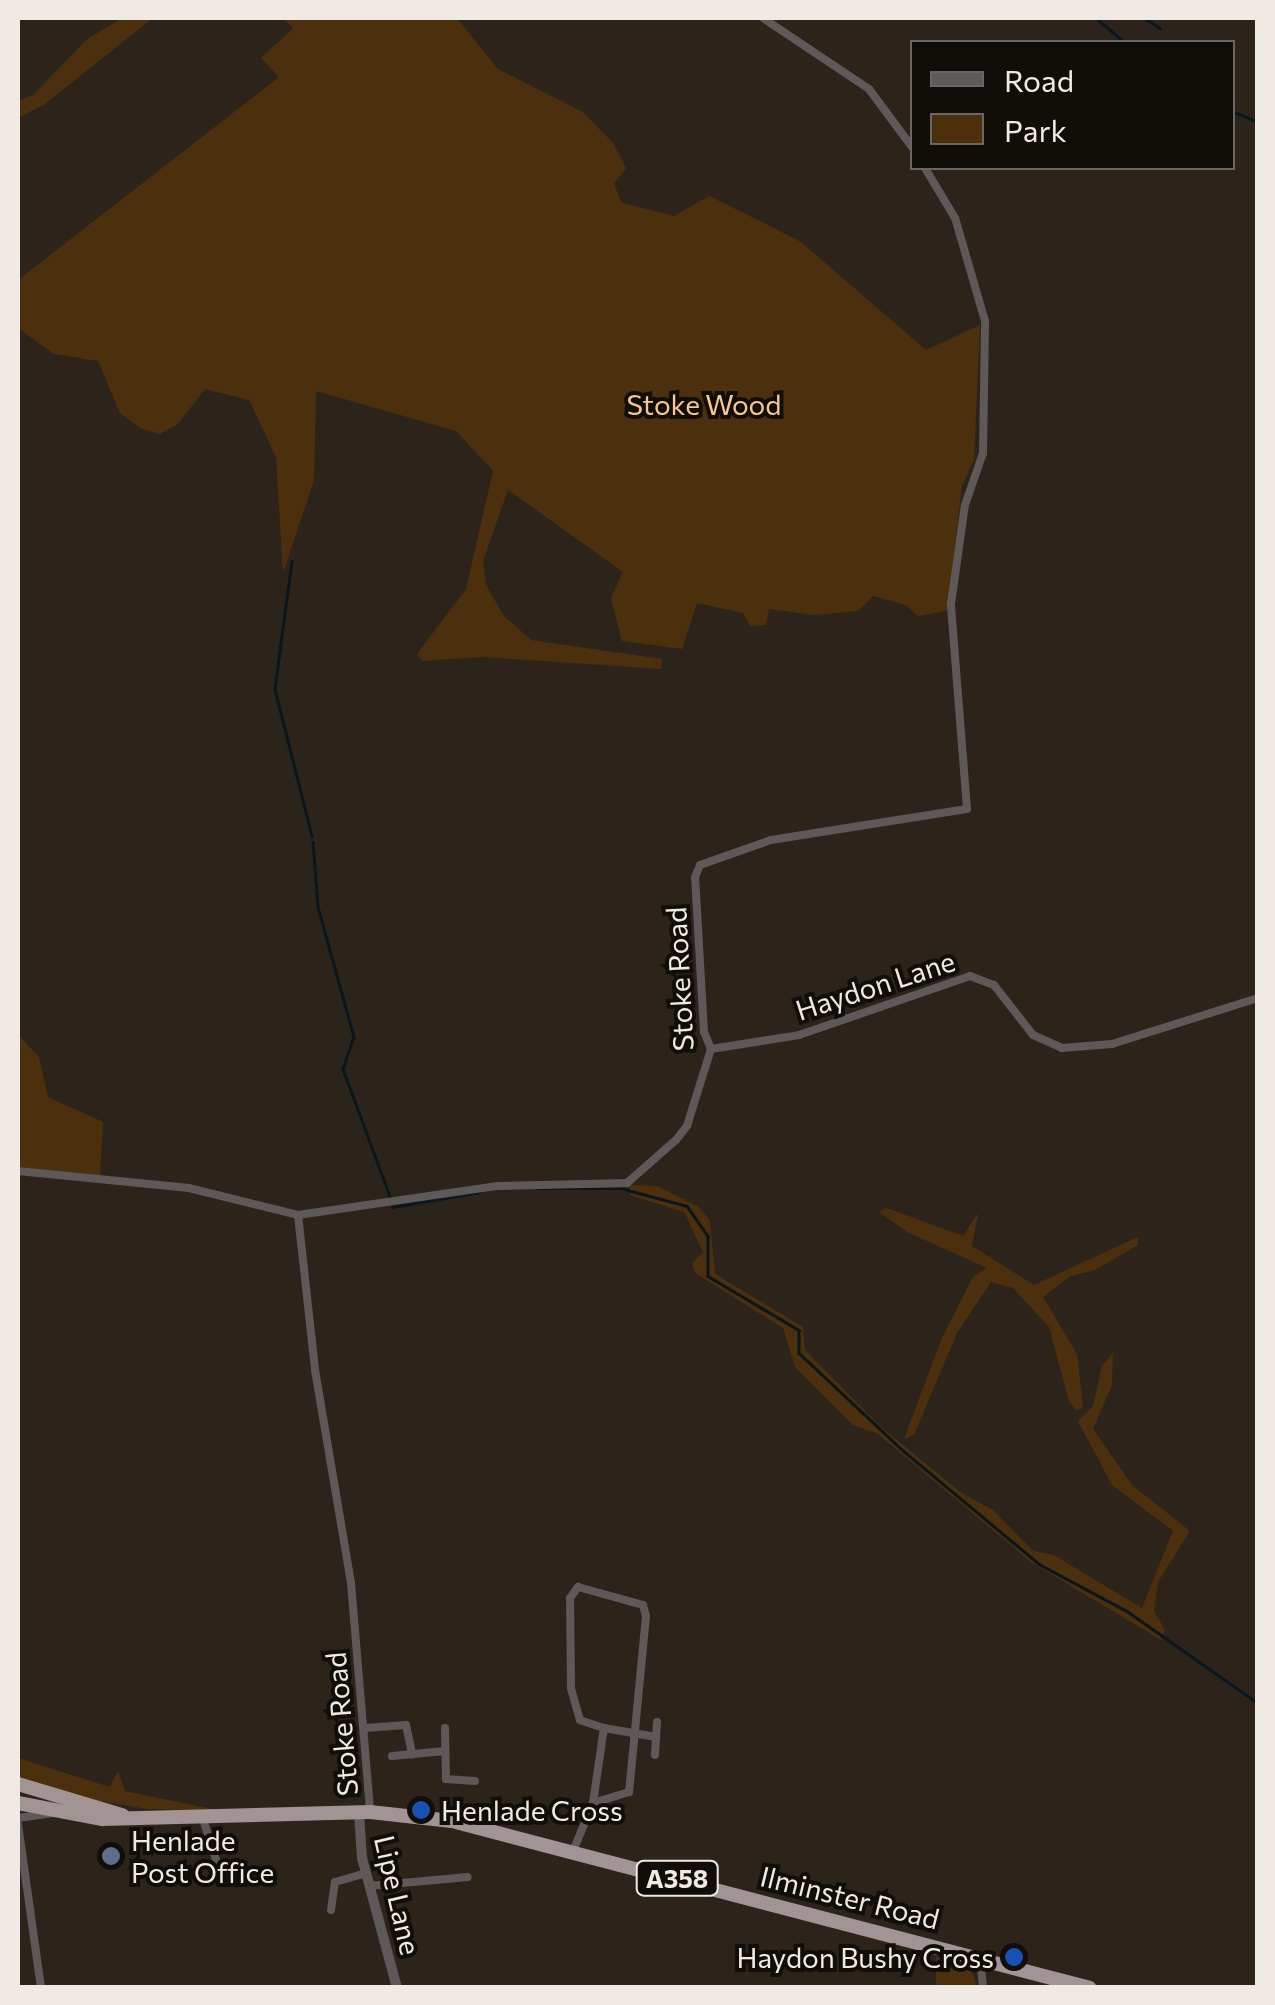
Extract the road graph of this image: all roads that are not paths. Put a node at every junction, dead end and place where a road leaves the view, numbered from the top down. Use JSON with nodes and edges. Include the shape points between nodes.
{"nodes":[{"id":1,"x":763,"y":18,"type":"edge"},
{"id":2,"x":910,"y":143,"type":"edge"},
{"id":3,"x":926,"y":170,"type":"edge"},
{"id":4,"x":1258,"y":998,"type":"edge"},
{"id":5,"x":711,"y":1049,"type":"junction"},
{"id":6,"x":18,"y":1171,"type":"edge"},
{"id":7,"x":298,"y":1215,"type":"junction"},
{"id":8,"x":656,"y":1722,"type":"dead end"},
{"id":9,"x":365,"y":1728,"type":"junction"},
{"id":10,"x":445,"y":1728,"type":"dead end"},
{"id":11,"x":604,"y":1728,"type":"junction"},
{"id":12,"x":633,"y":1735,"type":"junction"},
{"id":13,"x":656,"y":1737,"type":"junction"},
{"id":14,"x":446,"y":1751,"type":"junction"},
{"id":15,"x":412,"y":1754,"type":"junction"},
{"id":16,"x":655,"y":1755,"type":"dead end"},
{"id":17,"x":392,"y":1756,"type":"dead end"},
{"id":18,"x":476,"y":1781,"type":"dead end"},
{"id":19,"x":18,"y":1784,"type":"edge"},
{"id":20,"x":593,"y":1803,"type":"junction"},
{"id":21,"x":18,"y":1804,"type":"edge"},
{"id":22,"x":59,"y":1812,"type":"junction"},
{"id":23,"x":365,"y":1812,"type":"junction"},
{"id":24,"x":122,"y":1816,"type":"junction"},
{"id":25,"x":204,"y":1818,"type":"junction"},
{"id":26,"x":18,"y":1821,"type":"edge"},
{"id":27,"x":574,"y":1851,"type":"junction"},
{"id":28,"x":330,"y":1872,"type":"dead end"},
{"id":29,"x":366,"y":1873,"type":"junction"},
{"id":30,"x":246,"y":1876,"type":"dead end"},
{"id":31,"x":469,"y":1877,"type":"dead end"},
{"id":32,"x":335,"y":1882,"type":"junction"},
{"id":33,"x":369,"y":1886,"type":"junction"},
{"id":34,"x":331,"y":1910,"type":"dead end"},
{"id":35,"x":981,"y":1956,"type":"junction"},
{"id":36,"x":41,"y":1988,"type":"edge"},
{"id":37,"x":397,"y":1988,"type":"edge"},
{"id":38,"x":983,"y":1988,"type":"edge"},
{"id":39,"x":1090,"y":1988,"type":"edge"}],
"edges":[{"from":1,"to":2,"type":"street","via":[[869,89]]},
{"from":3,"to":5,"type":"street","name":"Stoke Road","via":[[954,218],[985,321],[984,452],[959,534],[951,604],[967,809],[771,840],[700,864],[695,877],[704,1032]]},
{"from":4,"to":5,"type":"street","name":"Haydon Lane","via":[[1112,1044],[1062,1048],[1033,1035],[987,980],[959,977],[799,1035]]},
{"from":5,"to":7,"type":"street","name":"Stoke Road","via":[[684,1132],[634,1181],[498,1186]]},
{"from":6,"to":7,"type":"street","via":[[190,1188]]},
{"from":7,"to":9,"type":"street","name":"Stoke Road"},
{"from":8,"to":13,"type":"street"},
{"from":9,"to":15,"type":"street","via":[[406,1725]]},
{"from":9,"to":23,"type":"street","name":"Stoke Road"},
{"from":10,"to":14,"type":"street"},
{"from":11,"to":12,"type":"street"},
{"from":11,"to":12,"type":"street","via":[[580,1720],[571,1688],[570,1598],[578,1587],[645,1610]]},
{"from":11,"to":20,"type":"street"},
{"from":12,"to":13,"type":"street"},
{"from":12,"to":20,"type":"street","via":[[629,1792]]},
{"from":13,"to":16,"type":"street"},
{"from":14,"to":15,"type":"street"},
{"from":14,"to":18,"type":"street","via":[[448,1782]]},
{"from":15,"to":17,"type":"street"},
{"from":19,"to":24,"type":"highway","name":"Ilminster Road","number":"A358"},
{"from":20,"to":27,"type":"street"},
{"from":21,"to":22,"type":"highway","name":"Ilminster Road","number":"A358"},
{"from":22,"to":24,"type":"highway","name":"Ilminster Road","number":"A358"},
{"from":22,"to":26,"type":"street"},
{"from":23,"to":25,"type":"highway","name":"Ilminster Road","number":"A358"},
{"from":23,"to":27,"type":"highway","name":"Ilminster Road","number":"A358","via":[[487,1828]]},
{"from":23,"to":29,"type":"street","name":"Lipe Lane"},
{"from":24,"to":25,"type":"highway","name":"Ilminster Road","number":"A358"},
{"from":25,"to":30,"type":"street","via":[[221,1874]]},
{"from":26,"to":36,"type":"street"},
{"from":27,"to":35,"type":"highway","name":"Ilminster Road","number":"A358"},
{"from":28,"to":32,"type":"street"},
{"from":29,"to":32,"type":"street"},
{"from":29,"to":33,"type":"street","name":"Lipe Lane"},
{"from":31,"to":33,"type":"street"},
{"from":32,"to":34,"type":"street"},
{"from":33,"to":37,"type":"street","name":"Lipe Lane"},
{"from":35,"to":38,"type":"street"},
{"from":35,"to":39,"type":"highway","name":"Ilminster Road","number":"A358"}]}
